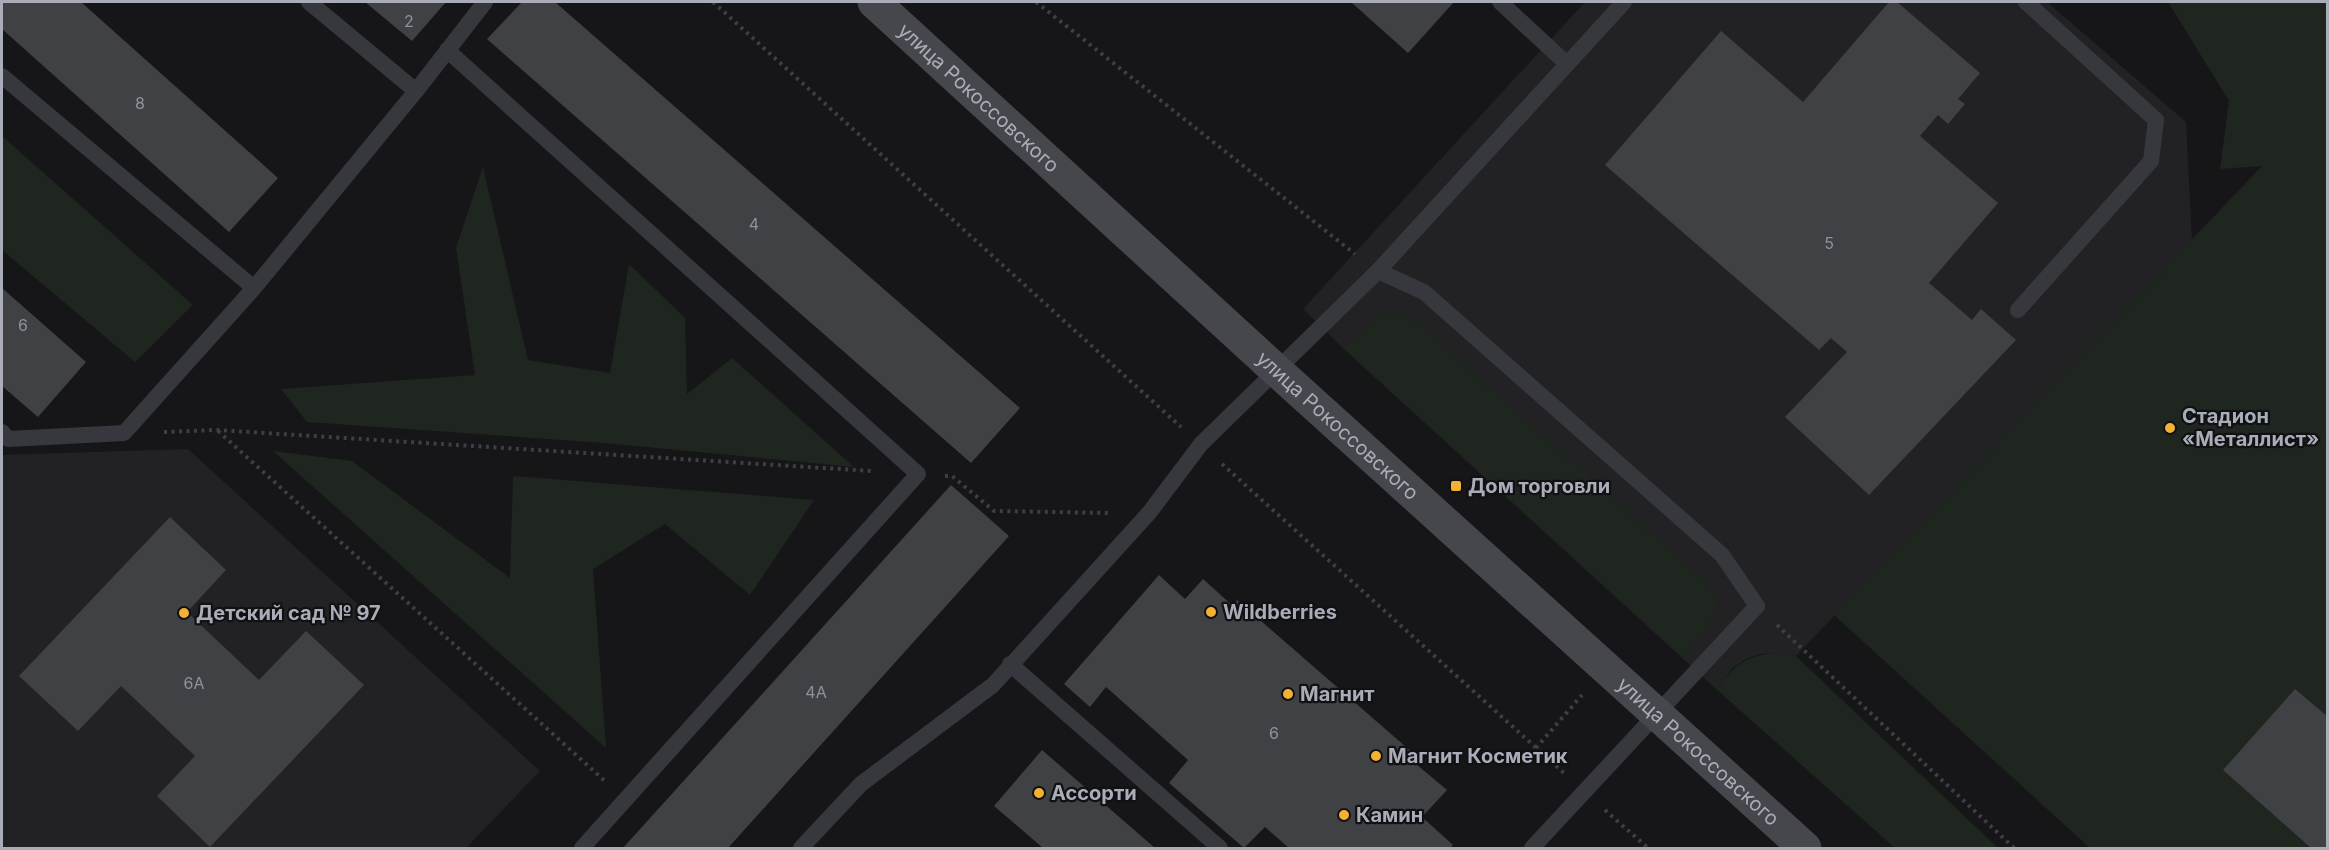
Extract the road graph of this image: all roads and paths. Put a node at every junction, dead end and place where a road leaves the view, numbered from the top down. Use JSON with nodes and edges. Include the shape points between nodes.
{"nodes":[{"id":1,"x":309,"y":2,"type":"edge"},
{"id":2,"x":485,"y":2,"type":"edge"},
{"id":3,"x":874,"y":2,"type":"edge"},
{"id":4,"x":1036,"y":2,"type":"edge"},
{"id":5,"x":1500,"y":2,"type":"edge"},
{"id":6,"x":1624,"y":2,"type":"edge"},
{"id":7,"x":2026,"y":2,"type":"edge"},
{"id":8,"x":447,"y":50,"type":"junction"},
{"id":9,"x":1567,"y":64,"type":"junction"},
{"id":10,"x":2,"y":76,"type":"edge"},
{"id":11,"x":416,"y":91,"type":"junction"},
{"id":12,"x":1378,"y":271,"type":"junction"},
{"id":13,"x":254,"y":288,"type":"junction"},
{"id":14,"x":2018,"y":310,"type":"dead end"},
{"id":15,"x":1276,"y":370,"type":"junction"},
{"id":16,"x":217,"y":430,"type":"junction"},
{"id":17,"x":2,"y":432,"type":"edge"},
{"id":18,"x":124,"y":433,"type":"junction"},
{"id":19,"x":918,"y":474,"type":"junction"},
{"id":20,"x":1149,"y":513,"type":"junction"},
{"id":21,"x":1757,"y":606,"type":"junction"},
{"id":22,"x":1010,"y":664,"type":"junction"},
{"id":23,"x":1658,"y":713,"type":"junction"},
{"id":24,"x":626,"y":800,"type":"junction"},
{"id":25,"x":582,"y":849,"type":"edge"},
{"id":26,"x":801,"y":849,"type":"edge"},
{"id":27,"x":1220,"y":849,"type":"edge"},
{"id":28,"x":1532,"y":849,"type":"edge"},
{"id":29,"x":1805,"y":849,"type":"edge"},
{"id":30,"x":2014,"y":849,"type":"edge"}],
"edges":[{"from":1,"to":11,"type":"lane"},
{"from":2,"to":8,"type":"lane"},
{"from":3,"to":15,"type":"street","name":"улица Рокоссовского"},
{"from":4,"to":12,"type":"path"},
{"from":5,"to":9,"type":"lane"},
{"from":6,"to":9,"type":"lane"},
{"from":7,"to":14,"type":"lane","via":[[2156,120],[2151,162]]},
{"from":8,"to":11,"type":"lane"},
{"from":8,"to":19,"type":"lane"},
{"from":9,"to":12,"type":"lane"},
{"from":10,"to":13,"type":"lane"},
{"from":11,"to":13,"type":"lane"},
{"from":12,"to":15,"type":"lane"},
{"from":12,"to":21,"type":"lane","via":[[1424,292],[1713,547]]},
{"from":13,"to":18,"type":"lane"},
{"from":15,"to":20,"type":"lane","via":[[1201,444]]},
{"from":15,"to":23,"type":"street","name":"улица Рокоссовского"},
{"from":16,"to":18,"type":"path"},
{"from":16,"to":19,"type":"path"},
{"from":16,"to":24,"type":"path"},
{"from":17,"to":18,"type":"lane","via":[[9,439]]},
{"from":19,"to":20,"type":"path","via":[[952,477],[994,511]]},
{"from":19,"to":24,"type":"lane"},
{"from":20,"to":22,"type":"lane"},
{"from":21,"to":23,"type":"lane"},
{"from":21,"to":30,"type":"path"},
{"from":22,"to":26,"type":"lane","via":[[993,685],[861,784]]},
{"from":22,"to":27,"type":"lane"},
{"from":23,"to":28,"type":"lane"},
{"from":23,"to":29,"type":"street","name":"улица Рокоссовского"},
{"from":24,"to":25,"type":"lane"}]}
